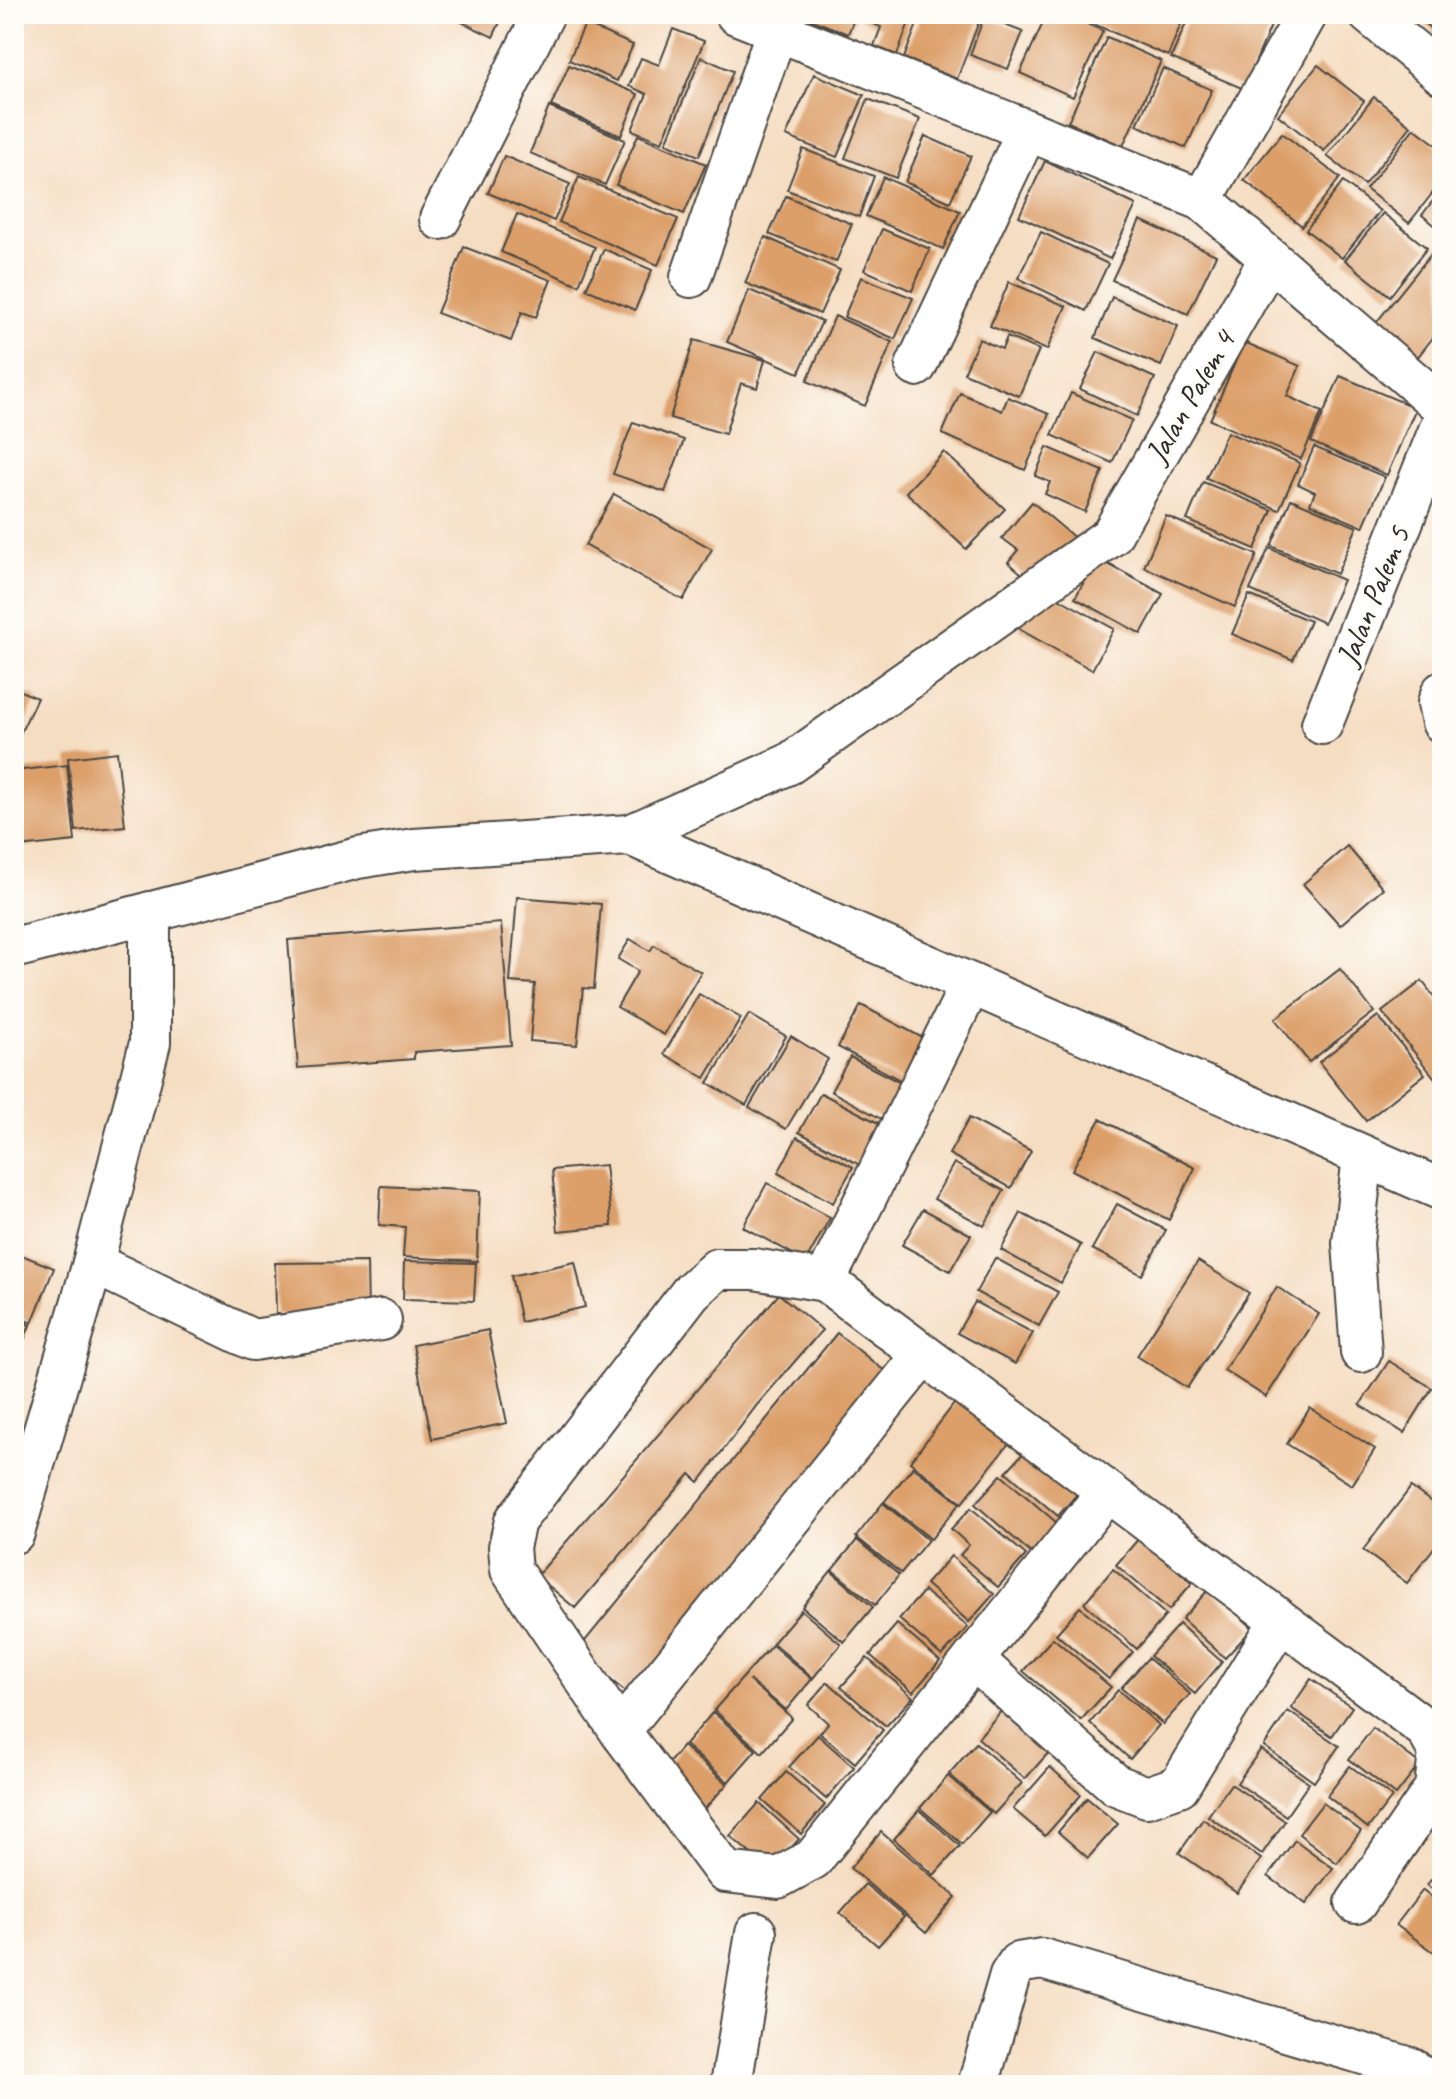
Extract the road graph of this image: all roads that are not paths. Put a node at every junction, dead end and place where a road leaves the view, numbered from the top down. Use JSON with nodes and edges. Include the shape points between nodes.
{"nodes":[{"id":1,"x":544,"y":14,"type":"edge"},
{"id":2,"x":736,"y":14,"type":"edge"},
{"id":3,"x":1307,"y":14,"type":"edge"},
{"id":4,"x":1369,"y":14,"type":"edge"},
{"id":5,"x":777,"y":30,"type":"junction"},
{"id":6,"x":1442,"y":74,"type":"edge"},
{"id":7,"x":1027,"y":131,"type":"junction"},
{"id":8,"x":1202,"y":200,"type":"junction"},
{"id":9,"x":440,"y":219,"type":"dead end"},
{"id":10,"x":1270,"y":258,"type":"junction"},
{"id":11,"x":691,"y":277,"type":"dead end"},
{"id":12,"x":916,"y":366,"type":"dead end"},
{"id":13,"x":1442,"y":406,"type":"edge"},
{"id":14,"x":1442,"y":423,"type":"edge"},
{"id":15,"x":1442,"y":692,"type":"edge"},
{"id":16,"x":1442,"y":722,"type":"edge"},
{"id":17,"x":1322,"y":724,"type":"dead end"},
{"id":18,"x":630,"y":835,"type":"junction"},
{"id":19,"x":150,"y":912,"type":"junction"},
{"id":20,"x":14,"y":948,"type":"edge"},
{"id":21,"x":971,"y":984,"type":"junction"},
{"id":22,"x":1363,"y":1156,"type":"junction"},
{"id":23,"x":1442,"y":1190,"type":"edge"},
{"id":24,"x":93,"y":1263,"type":"junction"},
{"id":25,"x":825,"y":1281,"type":"junction"},
{"id":26,"x":381,"y":1320,"type":"dead end"},
{"id":27,"x":1361,"y":1352,"type":"dead end"},
{"id":28,"x":923,"y":1355,"type":"junction"},
{"id":29,"x":1107,"y":1492,"type":"junction"},
{"id":30,"x":14,"y":1533,"type":"edge"},
{"id":31,"x":1280,"y":1621,"type":"junction"},
{"id":32,"x":973,"y":1659,"type":"junction"},
{"id":33,"x":620,"y":1731,"type":"junction"},
{"id":34,"x":1356,"y":1903,"type":"dead end"},
{"id":35,"x":756,"y":1933,"type":"dead end"},
{"id":36,"x":731,"y":2085,"type":"edge"},
{"id":37,"x":978,"y":2085,"type":"edge"},
{"id":38,"x":1430,"y":2085,"type":"edge"}],
"edges":[{"from":1,"to":9,"type":"street"},
{"from":2,"to":5,"type":"street"},
{"from":3,"to":8,"type":"street"},
{"from":4,"to":6,"type":"street"},
{"from":5,"to":7,"type":"street"},
{"from":5,"to":11,"type":"street"},
{"from":7,"to":8,"type":"street"},
{"from":7,"to":12,"type":"street"},
{"from":8,"to":10,"type":"street"},
{"from":10,"to":13,"type":"street"},
{"from":10,"to":18,"type":"street","name":"Jalan Palem 4","via":[[1111,536],[789,764]]},
{"from":14,"to":17,"type":"street","name":"Jalan Palem 5"},
{"from":15,"to":16,"type":"street"},
{"from":18,"to":19,"type":"street","via":[[414,849],[358,858]]},
{"from":18,"to":21,"type":"street"},
{"from":19,"to":20,"type":"street"},
{"from":19,"to":24,"type":"street","via":[[150,1043]]},
{"from":21,"to":22,"type":"street"},
{"from":21,"to":25,"type":"street"},
{"from":22,"to":23,"type":"street"},
{"from":22,"to":27,"type":"street","via":[[1353,1243]]},
{"from":24,"to":26,"type":"street","via":[[253,1340]]},
{"from":24,"to":30,"type":"street"},
{"from":25,"to":28,"type":"street"},
{"from":25,"to":33,"type":"street","via":[[754,1269],[717,1269],[691,1292],[515,1521],[511,1570]]},
{"from":28,"to":29,"type":"street"},
{"from":28,"to":33,"type":"street"},
{"from":29,"to":31,"type":"street"},
{"from":29,"to":32,"type":"street"},
{"from":31,"to":32,"type":"street","via":[[1179,1786],[1147,1797],[1116,1785]]},
{"from":31,"to":34,"type":"street","via":[[1426,1729],[1439,1752],[1435,1788]]},
{"from":32,"to":33,"type":"street","via":[[813,1859],[778,1878],[725,1872]]},
{"from":35,"to":36,"type":"street"},
{"from":37,"to":38,"type":"street","via":[[1010,1975],[1018,1963],[1042,1959],[1411,2068]]}]}
